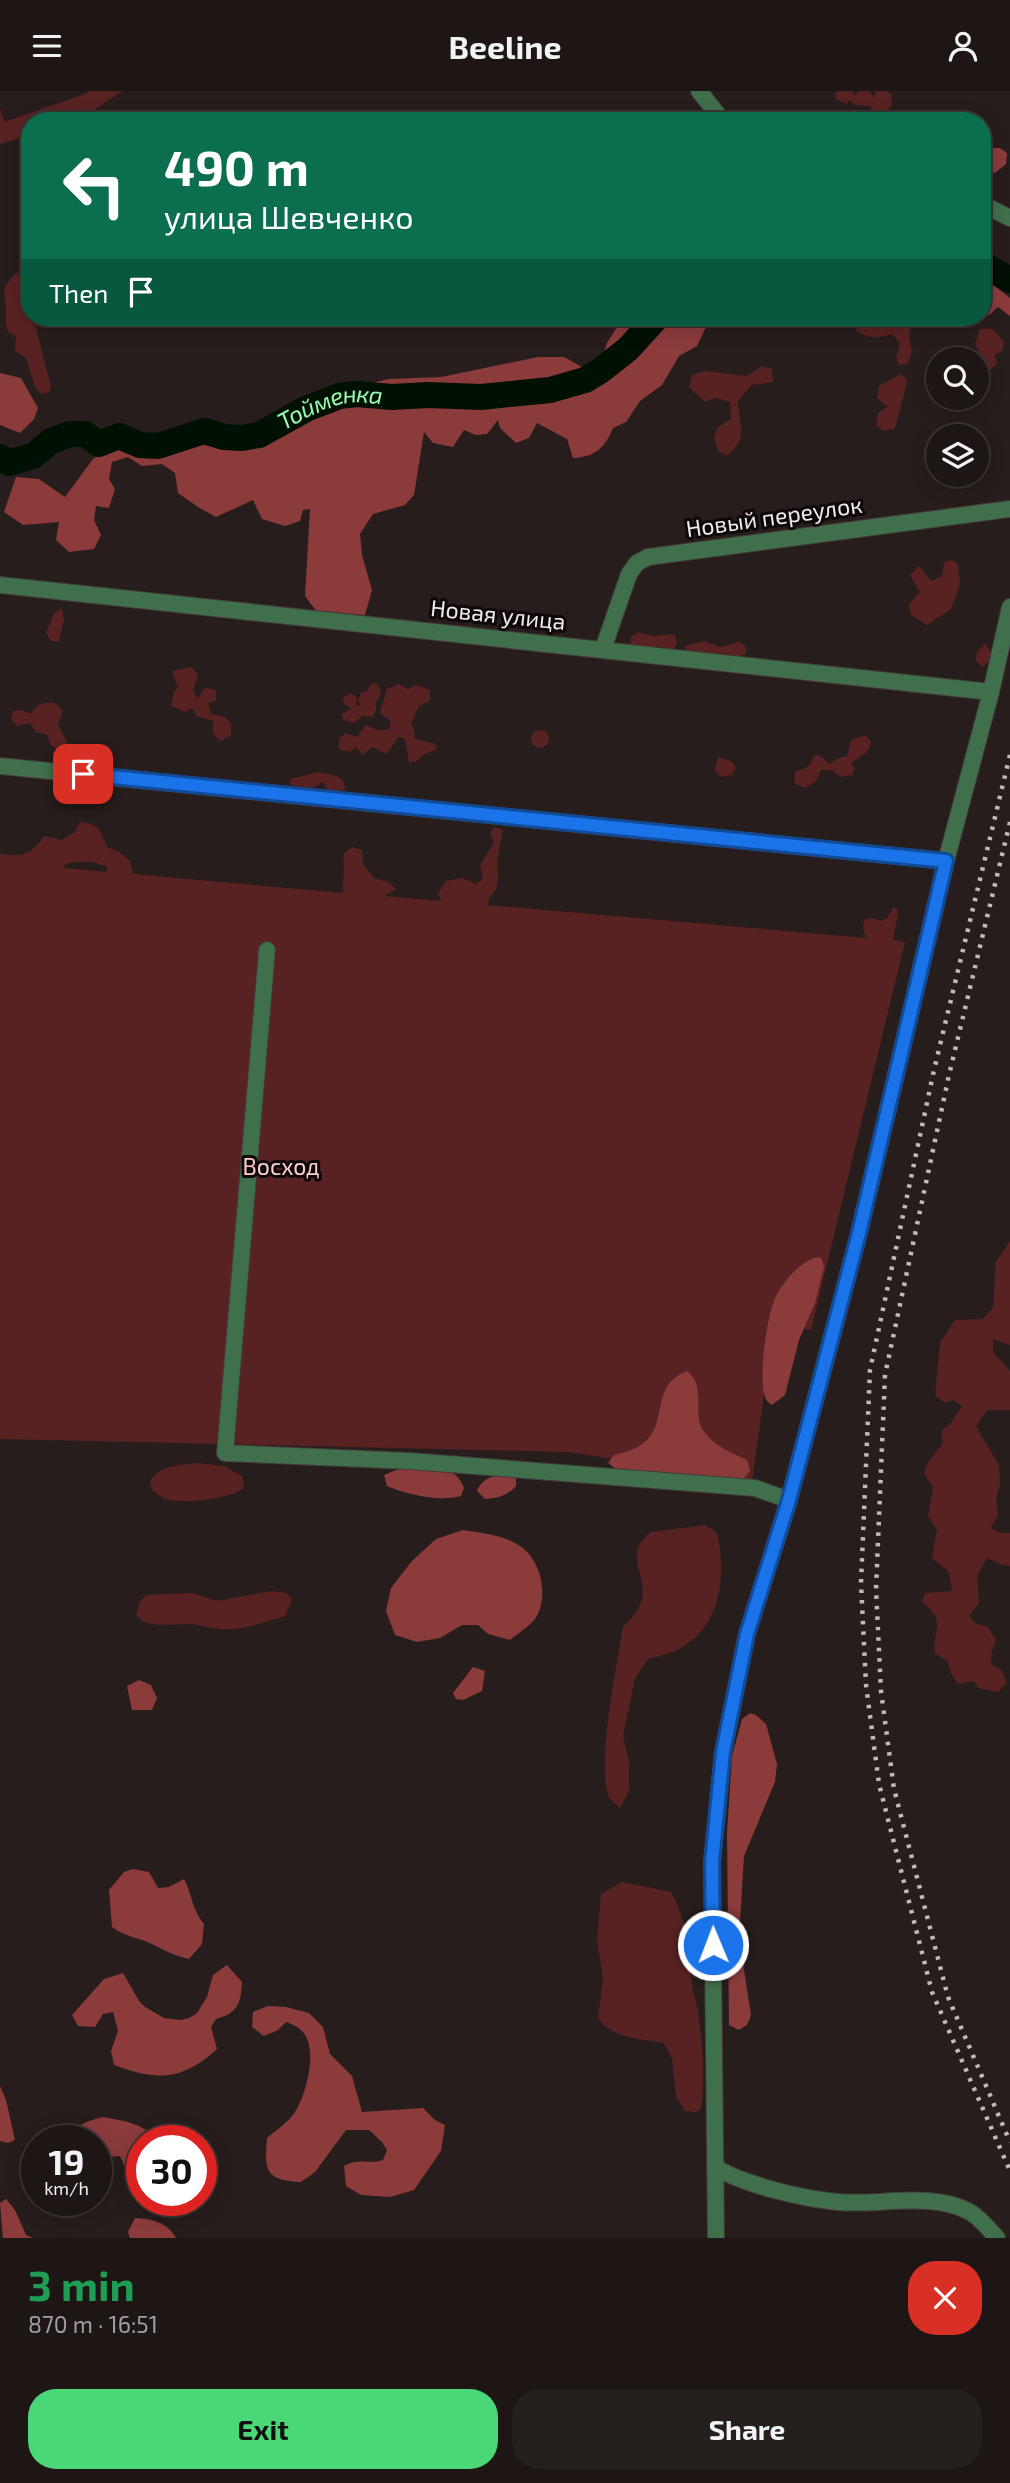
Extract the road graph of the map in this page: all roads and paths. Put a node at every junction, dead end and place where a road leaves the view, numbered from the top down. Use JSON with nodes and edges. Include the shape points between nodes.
{"nodes":[{"id":1,"x":699,"y":91,"type":"edge"},
{"id":2,"x":714,"y":112,"type":"edge"},
{"id":3,"x":991,"y":208,"type":"edge"},
{"id":4,"x":1010,"y":218,"type":"edge"},
{"id":5,"x":1010,"y":509,"type":"edge"},
{"id":6,"x":0,"y":585,"type":"edge"},
{"id":7,"x":1010,"y":607,"type":"edge"},
{"id":8,"x":603,"y":649,"type":"junction"},
{"id":9,"x":991,"y":692,"type":"junction"},
{"id":10,"x":0,"y":766,"type":"edge"},
{"id":11,"x":946,"y":861,"type":"junction"},
{"id":12,"x":267,"y":950,"type":"dead end"},
{"id":13,"x":789,"y":1500,"type":"junction"},
{"id":14,"x":715,"y":2168,"type":"junction"},
{"id":15,"x":716,"y":2238,"type":"edge"},
{"id":16,"x":997,"y":2238,"type":"edge"}],
"edges":[{"from":1,"to":2,"type":"street"},
{"from":3,"to":4,"type":"street"},
{"from":5,"to":8,"type":"street","name":"Новый переулок","via":[[648,557],[629,574]]},
{"from":6,"to":8,"type":"street","name":"Новая улица"},
{"from":7,"to":9,"type":"street"},
{"from":8,"to":9,"type":"street","name":"Новая улица"},
{"from":9,"to":11,"type":"street"},
{"from":10,"to":11,"type":"street"},
{"from":11,"to":13,"type":"street","via":[[859,1233]]},
{"from":12,"to":13,"type":"street","via":[[225,1453],[410,1461],[755,1488]]},
{"from":13,"to":14,"type":"street","via":[[747,1634],[723,1752],[712,1862]]},
{"from":14,"to":15,"type":"street"},
{"from":14,"to":16,"type":"street","via":[[731,2177],[838,2202],[902,2200],[951,2206],[971,2213]]}]}
